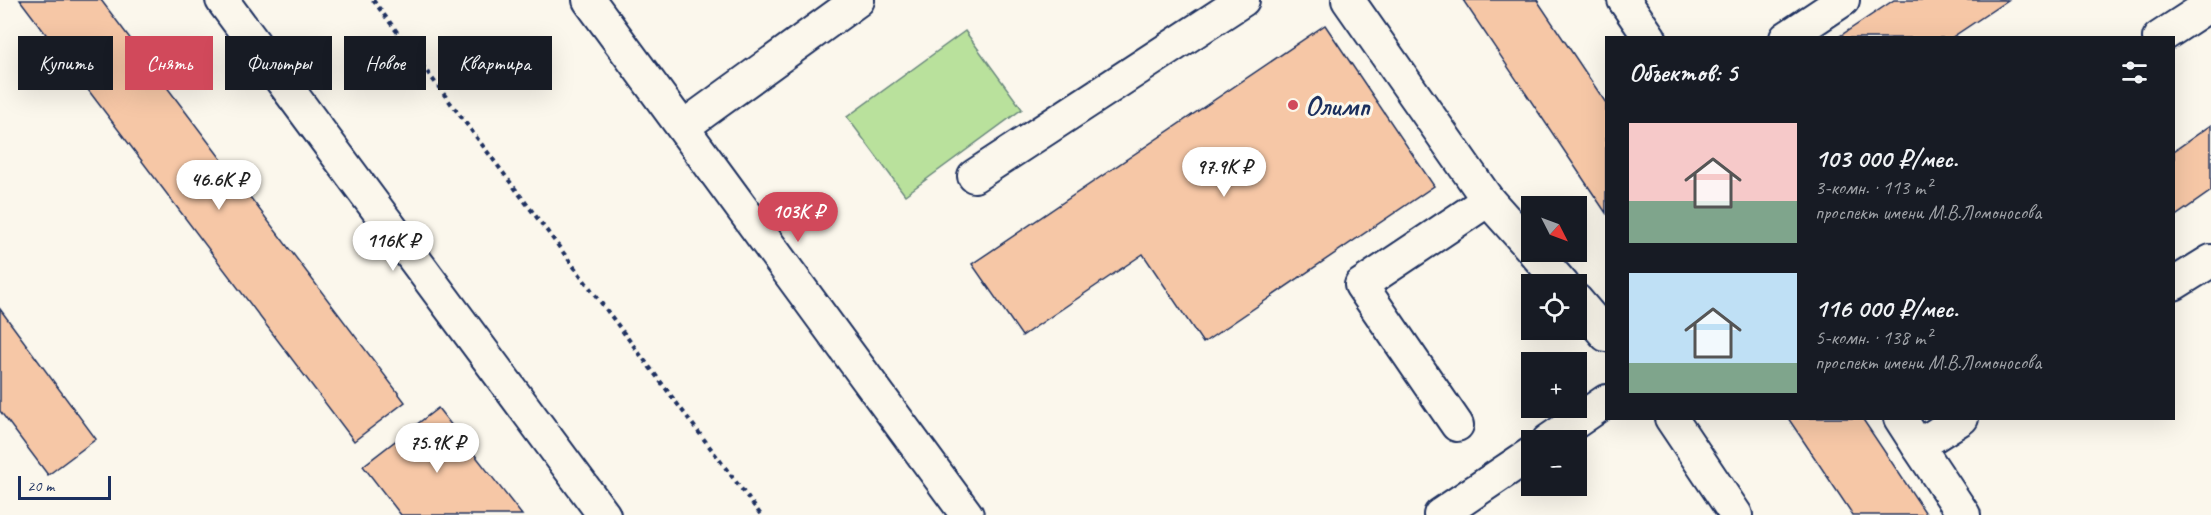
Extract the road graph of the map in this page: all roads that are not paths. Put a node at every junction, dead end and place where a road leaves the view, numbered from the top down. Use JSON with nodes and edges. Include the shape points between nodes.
{"nodes":[{"id":1,"x":222,"y":0,"type":"edge"},
{"id":2,"x":589,"y":0,"type":"edge"},
{"id":3,"x":858,"y":0,"type":"edge"},
{"id":4,"x":1243,"y":0,"type":"edge"},
{"id":5,"x":1348,"y":0,"type":"edge"},
{"id":6,"x":1624,"y":0,"type":"edge"},
{"id":7,"x":1843,"y":0,"type":"edge"},
{"id":8,"x":2211,"y":4,"type":"edge"},
{"id":9,"x":1649,"y":36,"type":"edge"},
{"id":10,"x":1789,"y":36,"type":"edge"},
{"id":11,"x":2162,"y":36,"type":"edge"},
{"id":12,"x":683,"y":127,"type":"junction"},
{"id":13,"x":974,"y":176,"type":"dead end"},
{"id":14,"x":1488,"y":200,"type":"junction"},
{"id":15,"x":1521,"y":237,"type":"edge"},
{"id":16,"x":2211,"y":261,"type":"edge"},
{"id":17,"x":1543,"y":262,"type":"edge"},
{"id":18,"x":1554,"y":274,"type":"edge"},
{"id":19,"x":2175,"y":283,"type":"edge"},
{"id":20,"x":1587,"y":312,"type":"edge"},
{"id":21,"x":1605,"y":333,"type":"edge"},
{"id":22,"x":1605,"y":402,"type":"edge"},
{"id":23,"x":1672,"y":420,"type":"edge"},
{"id":24,"x":1901,"y":420,"type":"edge"},
{"id":25,"x":1959,"y":420,"type":"edge"},
{"id":26,"x":1457,"y":425,"type":"dead end"},
{"id":27,"x":1564,"y":430,"type":"edge"},
{"id":28,"x":1918,"y":446,"type":"junction"},
{"id":29,"x":1521,"y":460,"type":"edge"},
{"id":30,"x":603,"y":515,"type":"edge"},
{"id":31,"x":967,"y":515,"type":"edge"},
{"id":32,"x":1440,"y":515,"type":"edge"},
{"id":33,"x":1736,"y":515,"type":"edge"},
{"id":34,"x":1964,"y":515,"type":"edge"}],
"edges":[{"from":1,"to":30,"type":"street"},
{"from":2,"to":12,"type":"street"},
{"from":3,"to":12,"type":"street"},
{"from":4,"to":13,"type":"street"},
{"from":5,"to":14,"type":"street"},
{"from":6,"to":9,"type":"street"},
{"from":7,"to":10,"type":"street"},
{"from":8,"to":11,"type":"street"},
{"from":12,"to":31,"type":"street"},
{"from":14,"to":15,"type":"street"},
{"from":14,"to":26,"type":"street","via":[[1362,285]]},
{"from":16,"to":19,"type":"street"},
{"from":17,"to":18,"type":"street"},
{"from":20,"to":21,"type":"street"},
{"from":22,"to":27,"type":"street"},
{"from":23,"to":33,"type":"street"},
{"from":24,"to":28,"type":"street"},
{"from":25,"to":28,"type":"street"},
{"from":28,"to":34,"type":"street"},
{"from":29,"to":32,"type":"street"}]}
